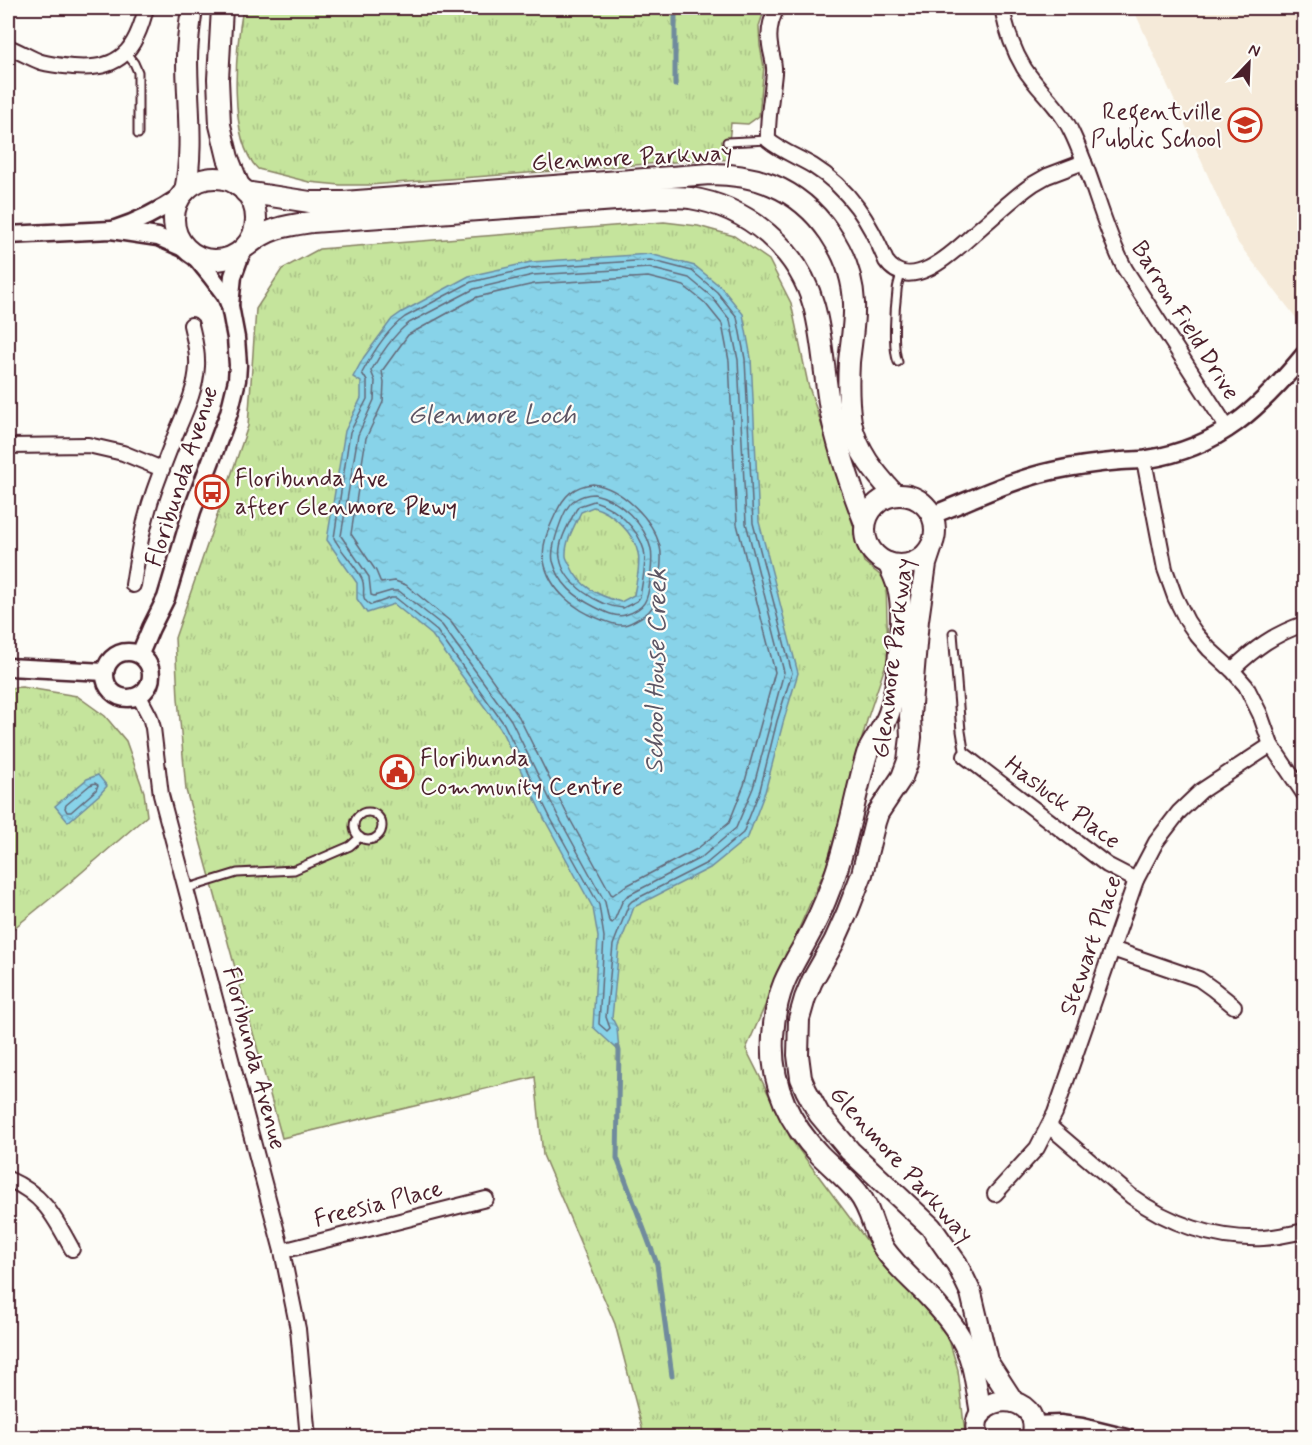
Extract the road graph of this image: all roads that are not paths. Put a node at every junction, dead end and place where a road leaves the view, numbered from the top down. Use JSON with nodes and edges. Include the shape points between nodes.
{"nodes":[{"id":1,"x":146,"y":8,"type":"edge"},
{"id":2,"x":192,"y":8,"type":"edge"},
{"id":3,"x":222,"y":8,"type":"edge"},
{"id":4,"x":777,"y":8,"type":"edge"},
{"id":5,"x":1002,"y":8,"type":"edge"},
{"id":6,"x":8,"y":47,"type":"edge"},
{"id":7,"x":126,"y":52,"type":"junction"},
{"id":8,"x":138,"y":134,"type":"dead end"},
{"id":9,"x":768,"y":140,"type":"junction"},
{"id":10,"x":727,"y":142,"type":"dead end"},
{"id":11,"x":1084,"y":162,"type":"junction"},
{"id":12,"x":242,"y":189,"type":"junction"},
{"id":13,"x":182,"y":194,"type":"junction"},
{"id":14,"x":537,"y":196,"type":"junction"},
{"id":15,"x":111,"y":230,"type":"junction"},
{"id":16,"x":8,"y":235,"type":"edge"},
{"id":17,"x":244,"y":248,"type":"junction"},
{"id":18,"x":190,"y":252,"type":"junction"},
{"id":19,"x":901,"y":273,"type":"junction"},
{"id":20,"x":230,"y":306,"type":"junction"},
{"id":21,"x":190,"y":325,"type":"dead end"},
{"id":22,"x":1305,"y":356,"type":"edge"},
{"id":23,"x":898,"y":362,"type":"dead end"},
{"id":24,"x":1227,"y":429,"type":"junction"},
{"id":25,"x":8,"y":446,"type":"edge"},
{"id":26,"x":1144,"y":460,"type":"junction"},
{"id":27,"x":162,"y":469,"type":"junction"},
{"id":28,"x":895,"y":495,"type":"junction"},
{"id":29,"x":932,"y":515,"type":"junction"},
{"id":30,"x":866,"y":523,"type":"junction"},
{"id":31,"x":932,"y":546,"type":"junction"},
{"id":32,"x":888,"y":563,"type":"junction"},
{"id":33,"x":133,"y":585,"type":"dead end"},
{"id":34,"x":1305,"y":624,"type":"edge"},
{"id":35,"x":953,"y":633,"type":"dead end"},
{"id":36,"x":140,"y":654,"type":"junction"},
{"id":37,"x":8,"y":667,"type":"edge"},
{"id":38,"x":1232,"y":670,"type":"junction"},
{"id":39,"x":105,"y":672,"type":"junction"},
{"id":40,"x":139,"y":696,"type":"junction"},
{"id":41,"x":1271,"y":745,"type":"junction"},
{"id":42,"x":965,"y":756,"type":"joint"},
{"id":43,"x":1305,"y":794,"type":"edge"},
{"id":44,"x":360,"y":837,"type":"junction"},
{"id":45,"x":1136,"y":880,"type":"junction"},
{"id":46,"x":185,"y":889,"type":"junction"},
{"id":47,"x":1112,"y":949,"type":"junction"},
{"id":48,"x":1234,"y":1006,"type":"dead end"},
{"id":49,"x":1049,"y":1126,"type":"junction"},
{"id":50,"x":8,"y":1179,"type":"edge"},
{"id":51,"x":994,"y":1194,"type":"dead end"},
{"id":52,"x":486,"y":1198,"type":"dead end"},
{"id":53,"x":1305,"y":1231,"type":"edge"},
{"id":54,"x":72,"y":1249,"type":"dead end"},
{"id":55,"x":282,"y":1251,"type":"junction"},
{"id":56,"x":1012,"y":1401,"type":"junction"},
{"id":57,"x":981,"y":1414,"type":"junction"},
{"id":58,"x":1032,"y":1431,"type":"edge"},
{"id":59,"x":308,"y":1437,"type":"edge"},
{"id":60,"x":978,"y":1437,"type":"edge"},
{"id":61,"x":1127,"y":1437,"type":"edge"}],
"edges":[{"from":1,"to":7,"type":"street","via":[[137,37]]},
{"from":2,"to":13,"type":"main road","via":[[187,56],[189,172]]},
{"from":3,"to":12,"type":"main road","via":[[220,125],[228,158]]},
{"from":4,"to":9,"type":"street","via":[[770,29],[774,66]]},
{"from":5,"to":11,"type":"street","name":"Barron Field Drive","via":[[1021,62],[1061,113]]},
{"from":6,"to":7,"type":"street","via":[[50,64],[89,68],[115,61]]},
{"from":7,"to":8,"type":"lane","via":[[138,72]]},
{"from":9,"to":10,"type":"lane"},
{"from":9,"to":19,"type":"street","via":[[814,166],[843,190],[868,221],[886,261]]},
{"from":11,"to":19,"type":"street","via":[[1027,188],[938,264],[914,273]]},
{"from":11,"to":24,"type":"street","name":"Barron Field Drive","via":[[1125,269]]},
{"from":12,"to":13,"type":"main road","via":[[229,181],[205,179]]},
{"from":12,"to":14,"type":"main road","name":"Glenmore Parkway","via":[[310,202]]},
{"from":12,"to":17,"type":"main road","via":[[252,201],[256,224]]},
{"from":13,"to":15,"type":"street","via":[[157,212]]},
{"from":13,"to":18,"type":"main road","via":[[175,208],[175,231]]},
{"from":14,"to":17,"type":"main road","name":"Glenmore Parkway","via":[[288,225],[259,236]]},
{"from":14,"to":28,"type":"main road","name":"Glenmore Parkway","via":[[710,174],[733,175],[787,192],[813,213],[838,246],[853,290],[849,388],[854,434],[864,457]]},
{"from":14,"to":30,"type":"main road","name":"Glenmore Parkway","via":[[687,198],[714,203],[741,215],[774,239],[792,259],[811,295],[843,466]]},
{"from":15,"to":16,"type":"street"},
{"from":15,"to":18,"type":"street","via":[[158,237]]},
{"from":17,"to":18,"type":"main road","via":[[231,258],[218,260],[205,260]]},
{"from":17,"to":20,"type":"street","name":"Floribunda Avenue","via":[[233,276]]},
{"from":18,"to":20,"type":"street","name":"Floribunda Avenue"},
{"from":19,"to":23,"type":"lane","via":[[895,346]]},
{"from":20,"to":36,"type":"street","name":"Floribunda Avenue","via":[[238,365],[232,404],[192,511],[166,598]]},
{"from":21,"to":27,"type":"street","via":[[196,343],[196,377]]},
{"from":22,"to":24,"type":"street","via":[[1268,397]]},
{"from":24,"to":26,"type":"street","via":[[1188,450]]},
{"from":25,"to":27,"type":"street","via":[[88,445],[123,453]]},
{"from":26,"to":29,"type":"street","via":[[1053,471]]},
{"from":26,"to":38,"type":"street","via":[[1175,597],[1196,634]]},
{"from":27,"to":33,"type":"street","via":[[141,538]]},
{"from":28,"to":29,"type":"main road","via":[[913,497]]},
{"from":28,"to":30,"type":"main road","via":[[878,502]]},
{"from":29,"to":31,"type":"main road"},
{"from":30,"to":32,"type":"main road","via":[[869,547]]},
{"from":31,"to":32,"type":"main road","via":[[912,563]]},
{"from":31,"to":56,"type":"main road","name":"Glenmore Parkway","via":[[918,620],[908,761],[874,822],[862,874],[847,913],[805,998],[799,1019],[798,1055],[806,1090],[829,1128],[931,1227],[957,1264],[973,1300],[987,1361]]},
{"from":32,"to":57,"type":"main road","name":"Glenmore Parkway","via":[[900,598],[893,697],[884,724],[867,754],[830,888],[781,992],[774,1029],[774,1066],[786,1106],[800,1132],[856,1191],[884,1249],[953,1326],[971,1362]]},
{"from":34,"to":38,"type":"street","via":[[1268,640]]},
{"from":35,"to":42,"type":"lane"},
{"from":36,"to":39,"type":"street","via":[[127,651],[115,655]]},
{"from":36,"to":40,"type":"street","via":[[152,672],[149,686]]},
{"from":37,"to":39,"type":"street"},
{"from":38,"to":41,"type":"street","via":[[1246,686]]},
{"from":39,"to":40,"type":"street","via":[[112,692],[125,698]]},
{"from":40,"to":46,"type":"street","name":"Floribunda Avenue","via":[[153,728],[161,795]]},
{"from":41,"to":43,"type":"street"},
{"from":41,"to":45,"type":"street","name":"Stewart Place","via":[[1214,781],[1179,812],[1156,842]]},
{"from":42,"to":45,"type":"street","name":"Hasluck Place","via":[[1107,865]]},
{"from":44,"to":44,"type":"lane","via":[[354,830],[354,821],[365,812],[374,813],[381,819],[380,833],[369,840]]},
{"from":44,"to":46,"type":"lane","via":[[350,846],[294,870],[237,873]]},
{"from":45,"to":47,"type":"street","name":"Stewart Place"},
{"from":46,"to":55,"type":"street","name":"Floribunda Avenue"},
{"from":47,"to":48,"type":"street","via":[[1199,979]]},
{"from":47,"to":49,"type":"street","name":"Stewart Place"},
{"from":49,"to":51,"type":"street","name":"Stewart Place","via":[[1031,1156]]},
{"from":49,"to":53,"type":"street","via":[[1144,1206],[1177,1223],[1212,1234],[1246,1238]]},
{"from":50,"to":54,"type":"street","via":[[43,1202]]},
{"from":52,"to":55,"type":"street","name":"Freesia Place"},
{"from":55,"to":59,"type":"street","name":"Floribunda Avenue","via":[[298,1329]]},
{"from":56,"to":57,"type":"main road","via":[[994,1402]]},
{"from":56,"to":58,"type":"main road","name":"Glenmore Parkway","via":[[1027,1410]]},
{"from":57,"to":60,"type":"main road","name":"Glenmore Parkway"},
{"from":58,"to":61,"type":"street","via":[[1059,1424]]}]}
